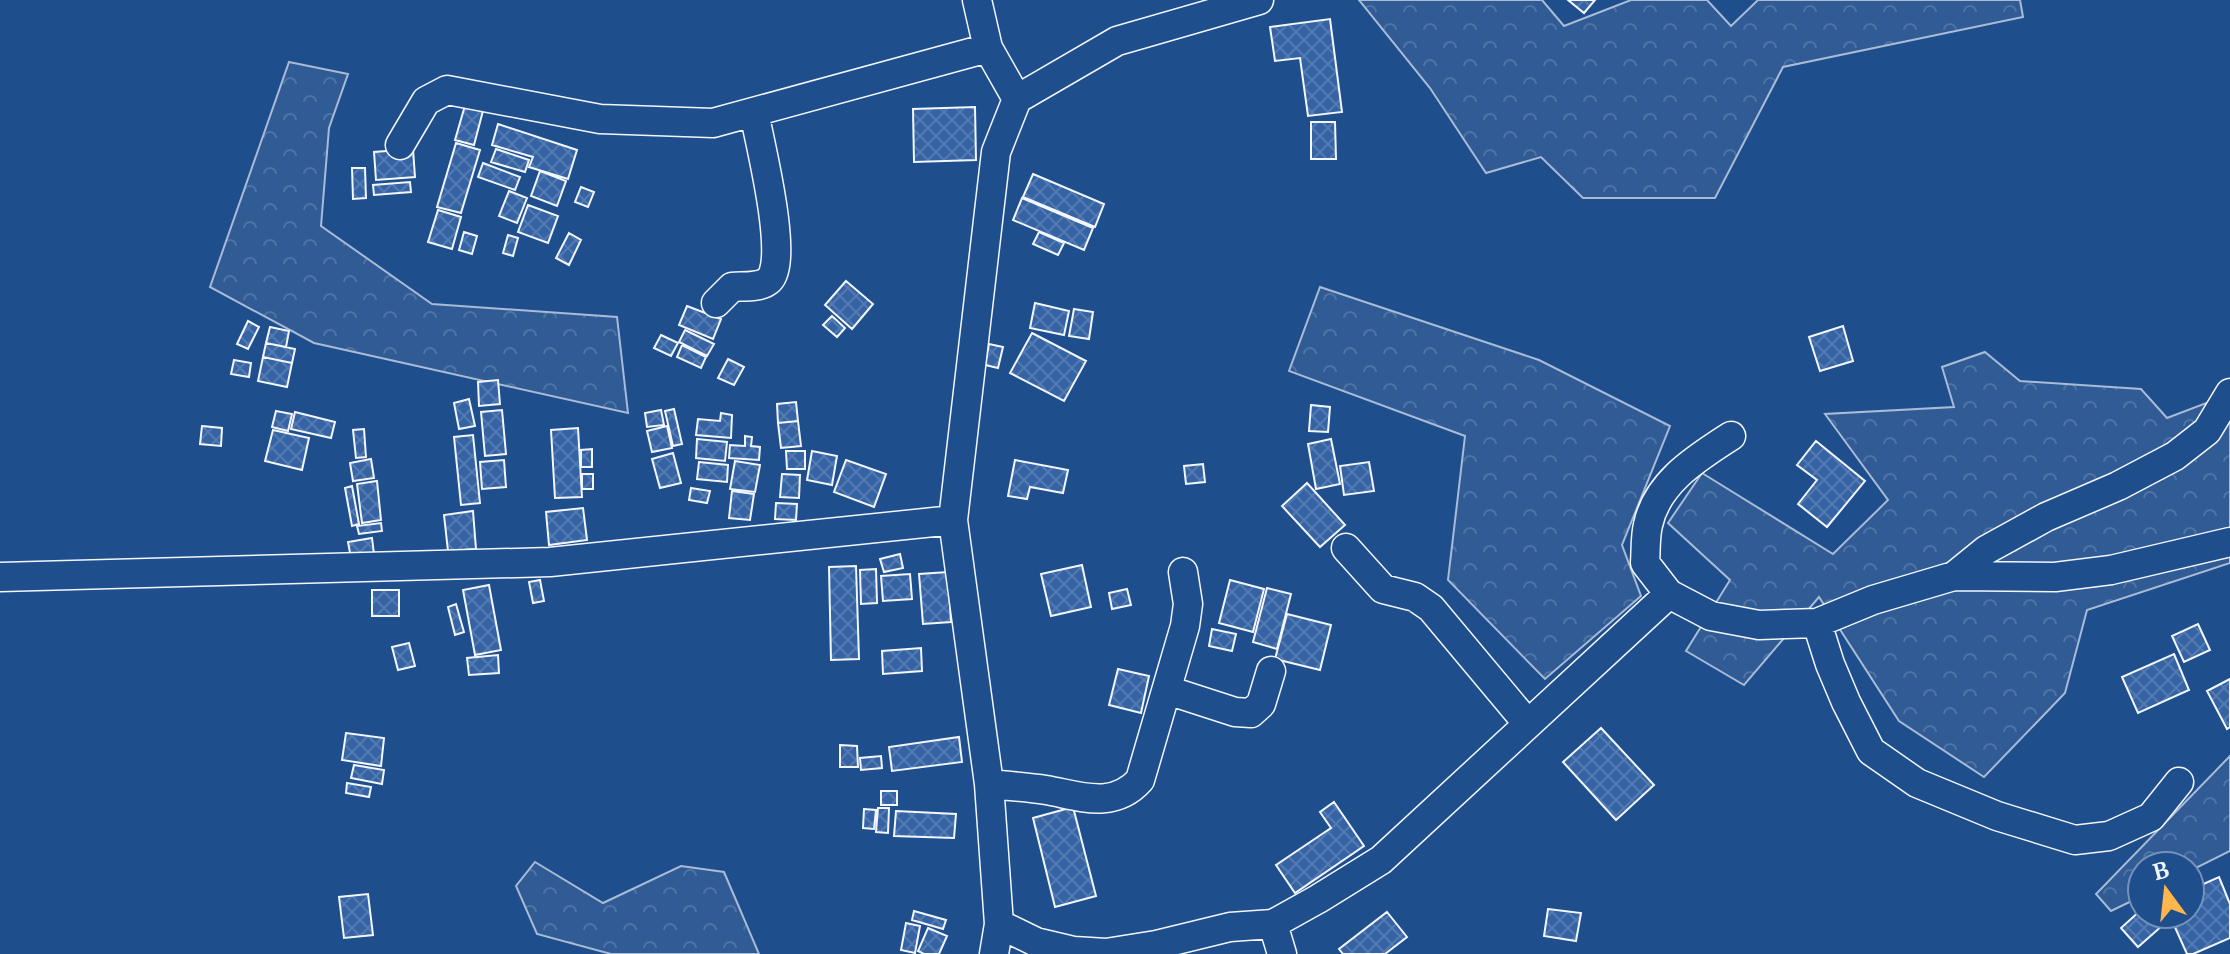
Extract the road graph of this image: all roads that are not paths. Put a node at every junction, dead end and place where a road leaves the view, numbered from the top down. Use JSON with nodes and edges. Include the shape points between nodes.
{"nodes":[{"id":1,"x":977,"y":0,"type":"edge"},
{"id":2,"x":1259,"y":0,"type":"edge"},
{"id":3,"x":988,"y":48,"type":"junction"},
{"id":4,"x":1017,"y":99,"type":"junction"},
{"id":5,"x":754,"y":112,"type":"junction"},
{"id":6,"x":400,"y":145,"type":"dead end"},
{"id":7,"x":716,"y":303,"type":"dead end"},
{"id":8,"x":2230,"y":393,"type":"edge"},
{"id":9,"x":1731,"y":436,"type":"dead end"},
{"id":10,"x":953,"y":520,"type":"junction"},
{"id":11,"x":2230,"y":542,"type":"edge"},
{"id":12,"x":1346,"y":548,"type":"dead end"},
{"id":13,"x":1183,"y":572,"type":"dead end"},
{"id":14,"x":1954,"y":576,"type":"junction"},
{"id":15,"x":0,"y":577,"type":"edge"},
{"id":16,"x":1669,"y":594,"type":"junction"},
{"id":17,"x":1817,"y":623,"type":"junction"},
{"id":18,"x":1271,"y":671,"type":"dead end"},
{"id":19,"x":1167,"y":690,"type":"junction"},
{"id":20,"x":1528,"y":724,"type":"junction"},
{"id":21,"x":2179,"y":782,"type":"dead end"},
{"id":22,"x":989,"y":784,"type":"junction"},
{"id":23,"x":999,"y":924,"type":"junction"},
{"id":24,"x":1273,"y":924,"type":"junction"},
{"id":25,"x":994,"y":954,"type":"edge"},
{"id":26,"x":1282,"y":954,"type":"edge"}],
"edges":[{"from":1,"to":3,"type":"street"},
{"from":2,"to":4,"type":"street","via":[[1117,41]]},
{"from":3,"to":4,"type":"street"},
{"from":3,"to":5,"type":"street"},
{"from":4,"to":10,"type":"street","via":[[996,152]]},
{"from":5,"to":6,"type":"street","via":[[713,123],[600,119],[447,90],[426,101]]},
{"from":5,"to":7,"type":"street","via":[[777,234],[776,269],[768,281],[732,287]]},
{"from":8,"to":14,"type":"street","via":[[2207,431],[2175,456],[1986,550]]},
{"from":9,"to":16,"type":"street","via":[[1694,460],[1661,492],[1648,524],[1645,563]]},
{"from":10,"to":15,"type":"street","via":[[550,562]]},
{"from":10,"to":22,"type":"street"},
{"from":11,"to":14,"type":"street","via":[[2111,570],[2055,577]]},
{"from":12,"to":20,"type":"street","via":[[1383,589],[1415,597],[1431,608]]},
{"from":13,"to":19,"type":"street","via":[[1188,604]]},
{"from":14,"to":17,"type":"street"},
{"from":16,"to":17,"type":"street","via":[[1711,616],[1759,625]]},
{"from":16,"to":20,"type":"street"},
{"from":17,"to":21,"type":"street","via":[[1871,751],[1917,783],[2075,840],[2109,836],[2151,817]]},
{"from":18,"to":19,"type":"street","via":[[1261,704],[1251,713]]},
{"from":19,"to":22,"type":"street","via":[[1140,780],[1130,791],[1090,800]]},
{"from":20,"to":24,"type":"street","via":[[1381,860]]},
{"from":22,"to":23,"type":"street"},
{"from":23,"to":24,"type":"street","via":[[1036,942],[1106,953],[1230,927]]},
{"from":23,"to":25,"type":"street"},
{"from":24,"to":26,"type":"street"}]}
